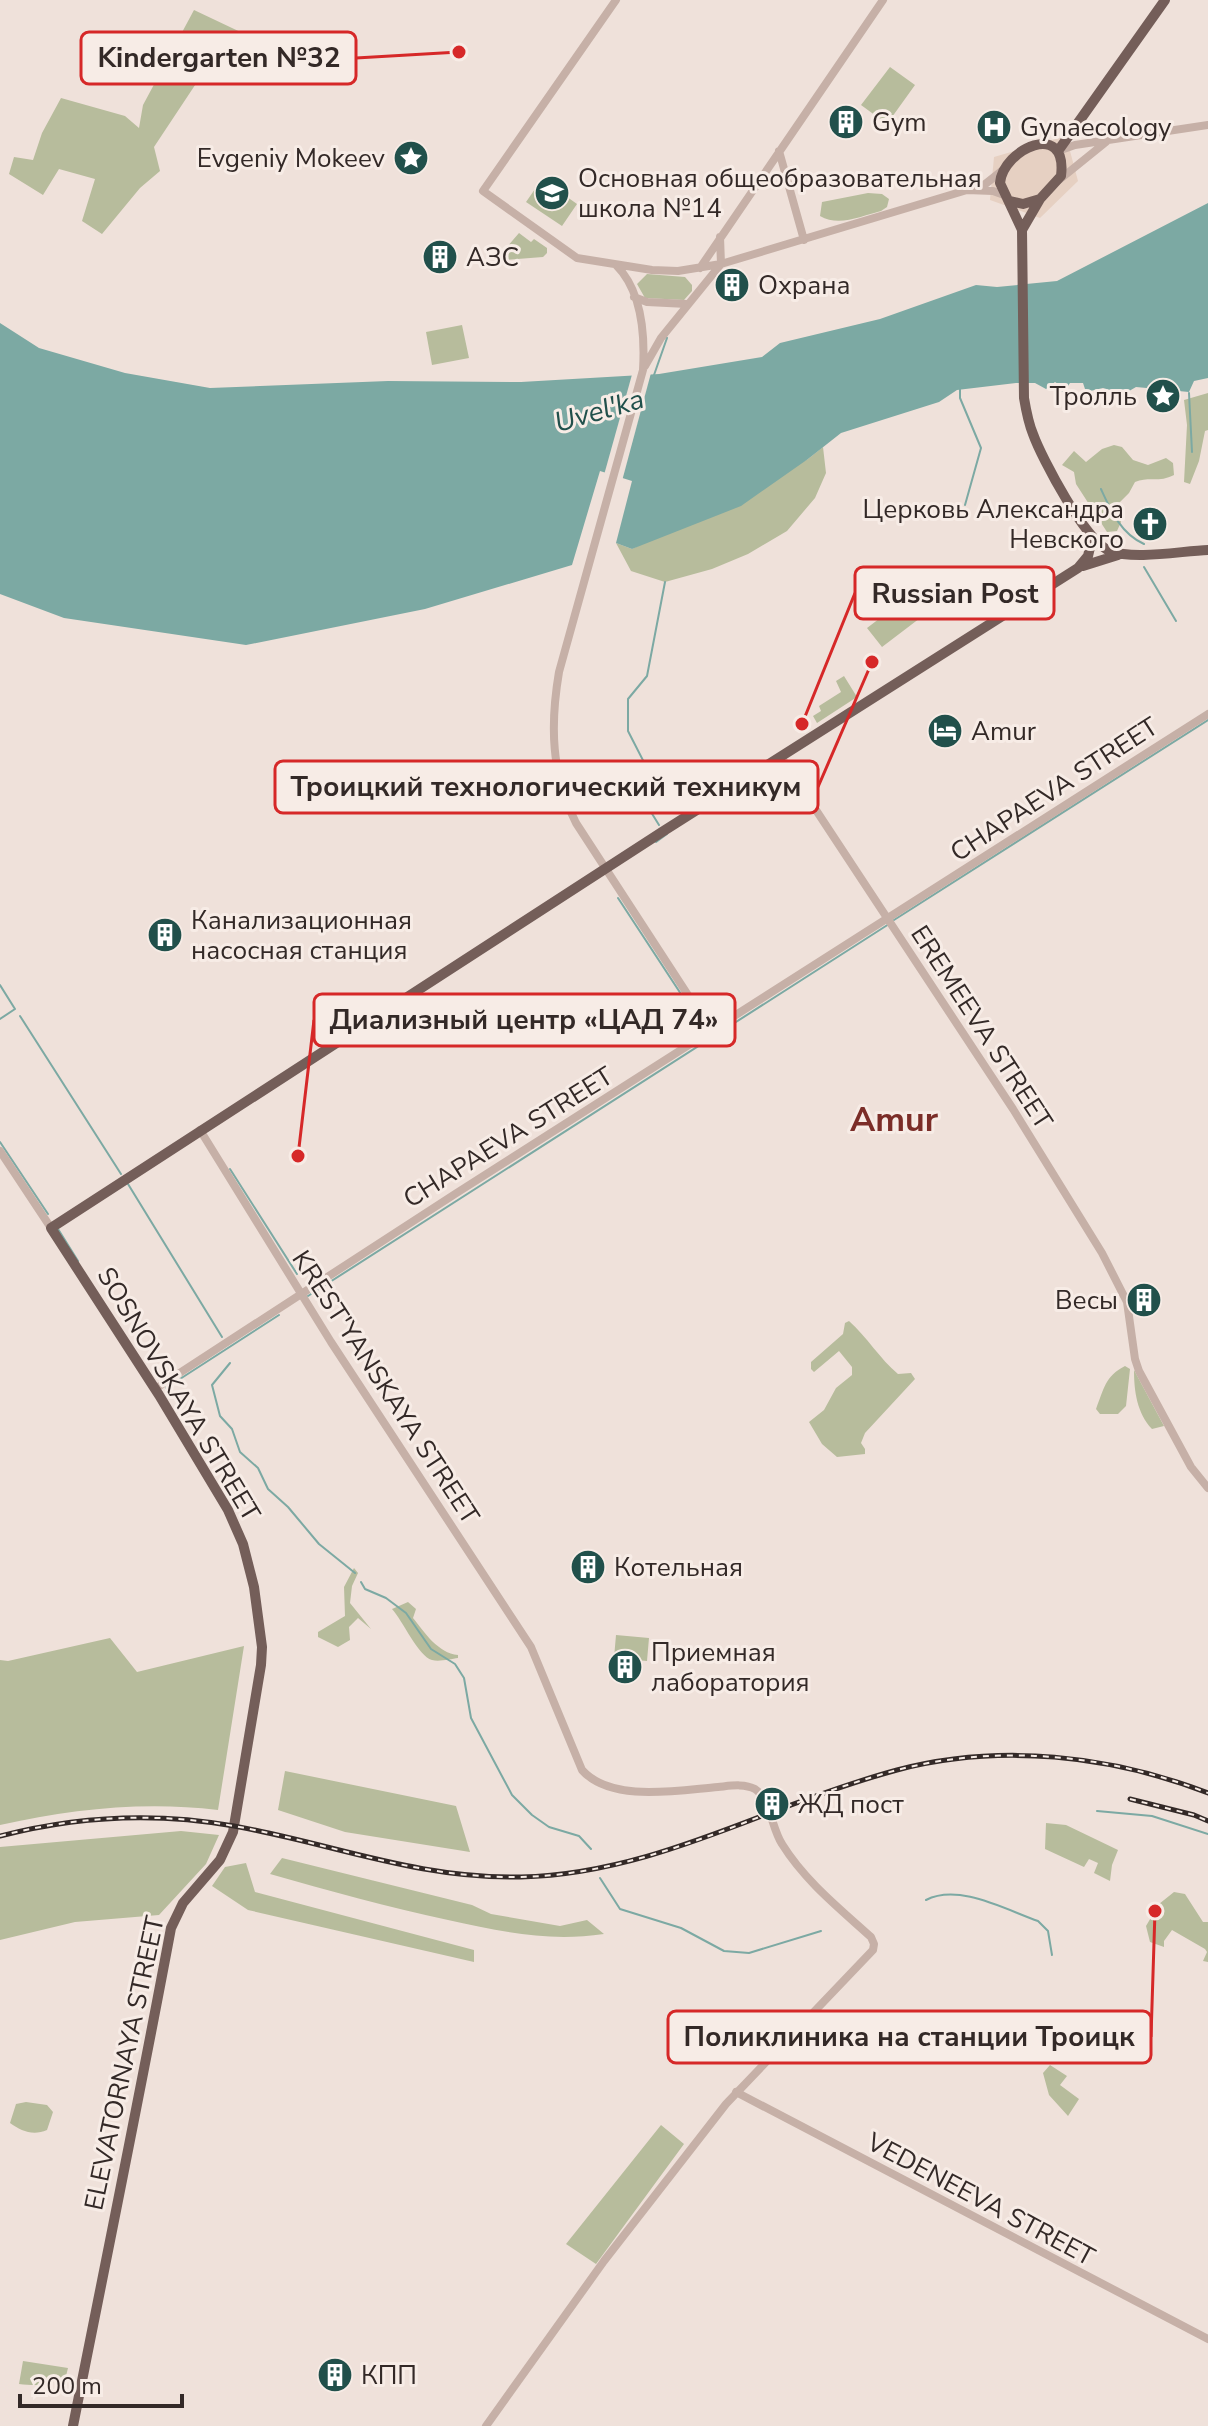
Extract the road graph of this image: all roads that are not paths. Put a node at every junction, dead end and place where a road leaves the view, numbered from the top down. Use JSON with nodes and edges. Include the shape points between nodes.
{"nodes":[{"id":1,"x":616,"y":0,"type":"edge"},
{"id":2,"x":883,"y":0,"type":"edge"},
{"id":3,"x":1165,"y":0,"type":"edge"},
{"id":4,"x":1079,"y":121,"type":"junction"},
{"id":5,"x":1208,"y":125,"type":"edge"},
{"id":6,"x":1071,"y":133,"type":"junction"},
{"id":7,"x":1102,"y":142,"type":"junction"},
{"id":8,"x":1039,"y":143,"type":"junction"},
{"id":9,"x":779,"y":151,"type":"junction"},
{"id":10,"x":1058,"y":151,"type":"junction"},
{"id":11,"x":1004,"y":169,"type":"junction"},
{"id":12,"x":1059,"y":180,"type":"junction"},
{"id":13,"x":979,"y":189,"type":"junction"},
{"id":14,"x":1007,"y":198,"type":"junction"},
{"id":15,"x":1040,"y":199,"type":"junction"},
{"id":16,"x":1022,"y":230,"type":"junction"},
{"id":17,"x":720,"y":236,"type":"junction"},
{"id":18,"x":804,"y":240,"type":"junction"},
{"id":19,"x":721,"y":264,"type":"junction"},
{"id":20,"x":616,"y":265,"type":"junction"},
{"id":21,"x":700,"y":268,"type":"junction"},
{"id":22,"x":652,"y":270,"type":"junction"},
{"id":23,"x":689,"y":271,"type":"junction"},
{"id":24,"x":634,"y":296,"type":"junction"},
{"id":25,"x":690,"y":301,"type":"junction"},
{"id":26,"x":643,"y":370,"type":"junction"},
{"id":27,"x":1092,"y":539,"type":"junction"},
{"id":28,"x":1208,"y":550,"type":"edge"},
{"id":29,"x":1127,"y":553,"type":"junction"},
{"id":30,"x":1078,"y":568,"type":"junction"},
{"id":31,"x":1208,"y":714,"type":"edge"},
{"id":32,"x":781,"y":757,"type":"junction"},
{"id":33,"x":605,"y":869,"type":"junction"},
{"id":34,"x":888,"y":919,"type":"junction"},
{"id":35,"x":712,"y":1032,"type":"junction"},
{"id":36,"x":200,"y":1130,"type":"junction"},
{"id":37,"x":0,"y":1151,"type":"edge"},
{"id":38,"x":51,"y":1228,"type":"junction"},
{"id":39,"x":301,"y":1295,"type":"junction"},
{"id":40,"x":155,"y":1389,"type":"junction"},
{"id":41,"x":1208,"y":1488,"type":"edge"},
{"id":42,"x":235,"y":1824,"type":"joint"},
{"id":43,"x":736,"y":2092,"type":"junction"},
{"id":44,"x":1208,"y":2339,"type":"edge"},
{"id":45,"x":73,"y":2426,"type":"edge"},
{"id":46,"x":486,"y":2426,"type":"edge"}],
"edges":[{"from":1,"to":20,"type":"street","via":[[483,191],[577,258]]},
{"from":2,"to":9,"type":"street"},
{"from":3,"to":4,"type":"main road"},
{"from":4,"to":6,"type":"main road"},
{"from":4,"to":7,"type":"street","via":[[1082,135]]},
{"from":5,"to":7,"type":"street"},
{"from":6,"to":8,"type":"main road"},
{"from":6,"to":10,"type":"main road"},
{"from":7,"to":10,"type":"street"},
{"from":7,"to":12,"type":"street"},
{"from":8,"to":10,"type":"main road"},
{"from":8,"to":11,"type":"main road"},
{"from":9,"to":17,"type":"street"},
{"from":9,"to":18,"type":"street"},
{"from":10,"to":12,"type":"main road"},
{"from":11,"to":13,"type":"street"},
{"from":11,"to":14,"type":"main road","via":[[1000,183]]},
{"from":12,"to":15,"type":"main road"},
{"from":13,"to":14,"type":"street"},
{"from":13,"to":18,"type":"street"},
{"from":14,"to":15,"type":"main road","via":[[1023,204]]},
{"from":14,"to":16,"type":"main road"},
{"from":15,"to":16,"type":"main road"},
{"from":16,"to":27,"type":"main road","via":[[1028,422]]},
{"from":17,"to":19,"type":"street"},
{"from":17,"to":21,"type":"street"},
{"from":18,"to":19,"type":"street"},
{"from":19,"to":21,"type":"street"},
{"from":19,"to":25,"type":"street"},
{"from":20,"to":22,"type":"street"},
{"from":20,"to":24,"type":"street"},
{"from":21,"to":23,"type":"street"},
{"from":22,"to":23,"type":"street"},
{"from":22,"to":24,"type":"street","via":[[637,278]]},
{"from":23,"to":25,"type":"street","via":[[696,284]]},
{"from":24,"to":25,"type":"street","via":[[673,305]]},
{"from":24,"to":26,"type":"street","via":[[645,344]]},
{"from":25,"to":26,"type":"street"},
{"from":26,"to":33,"type":"street","via":[[559,672],[553,718],[563,795]]},
{"from":27,"to":29,"type":"main road","via":[[1108,550]]},
{"from":27,"to":30,"type":"main road"},
{"from":28,"to":29,"type":"main road"},
{"from":29,"to":30,"type":"main road"},
{"from":30,"to":32,"type":"main road"},
{"from":31,"to":34,"type":"street","name":"CHAPAEVA STREET"},
{"from":32,"to":33,"type":"main road"},
{"from":32,"to":34,"type":"street","name":"EREMEEVA STREET"},
{"from":33,"to":35,"type":"street"},
{"from":33,"to":36,"type":"main road"},
{"from":34,"to":35,"type":"street","name":"CHAPAEVA STREET"},
{"from":34,"to":41,"type":"street","name":"EREMEEVA STREET","via":[[1117,1280],[1127,1302],[1139,1371]]},
{"from":35,"to":39,"type":"street","name":"CHAPAEVA STREET"},
{"from":36,"to":38,"type":"main road"},
{"from":36,"to":39,"type":"street","name":"KREST'YANSKAYA STREET"},
{"from":37,"to":38,"type":"street","name":"SOSNOVSKAYA STREET"},
{"from":38,"to":40,"type":"main road","name":"SOSNOVSKAYA STREET"},
{"from":39,"to":40,"type":"street","name":"CHAPAEVA STREET"},
{"from":39,"to":43,"type":"street","name":"KREST'YANSKAYA STREET","via":[[531,1647],[587,1776],[617,1790],[756,1790],[798,1868],[871,1937],[873,1950]]},
{"from":40,"to":42,"type":"main road","name":"SOSNOVSKAYA STREET","via":[[228,1510],[254,1587],[261,1665]]},
{"from":42,"to":45,"type":"main road","name":"ELEVATORNAYA STREET","via":[[220,1860],[183,1903],[171,1928]]},
{"from":43,"to":44,"type":"street","name":"VEDENEEVA STREET"},
{"from":43,"to":46,"type":"street","via":[[604,2261]]}]}
